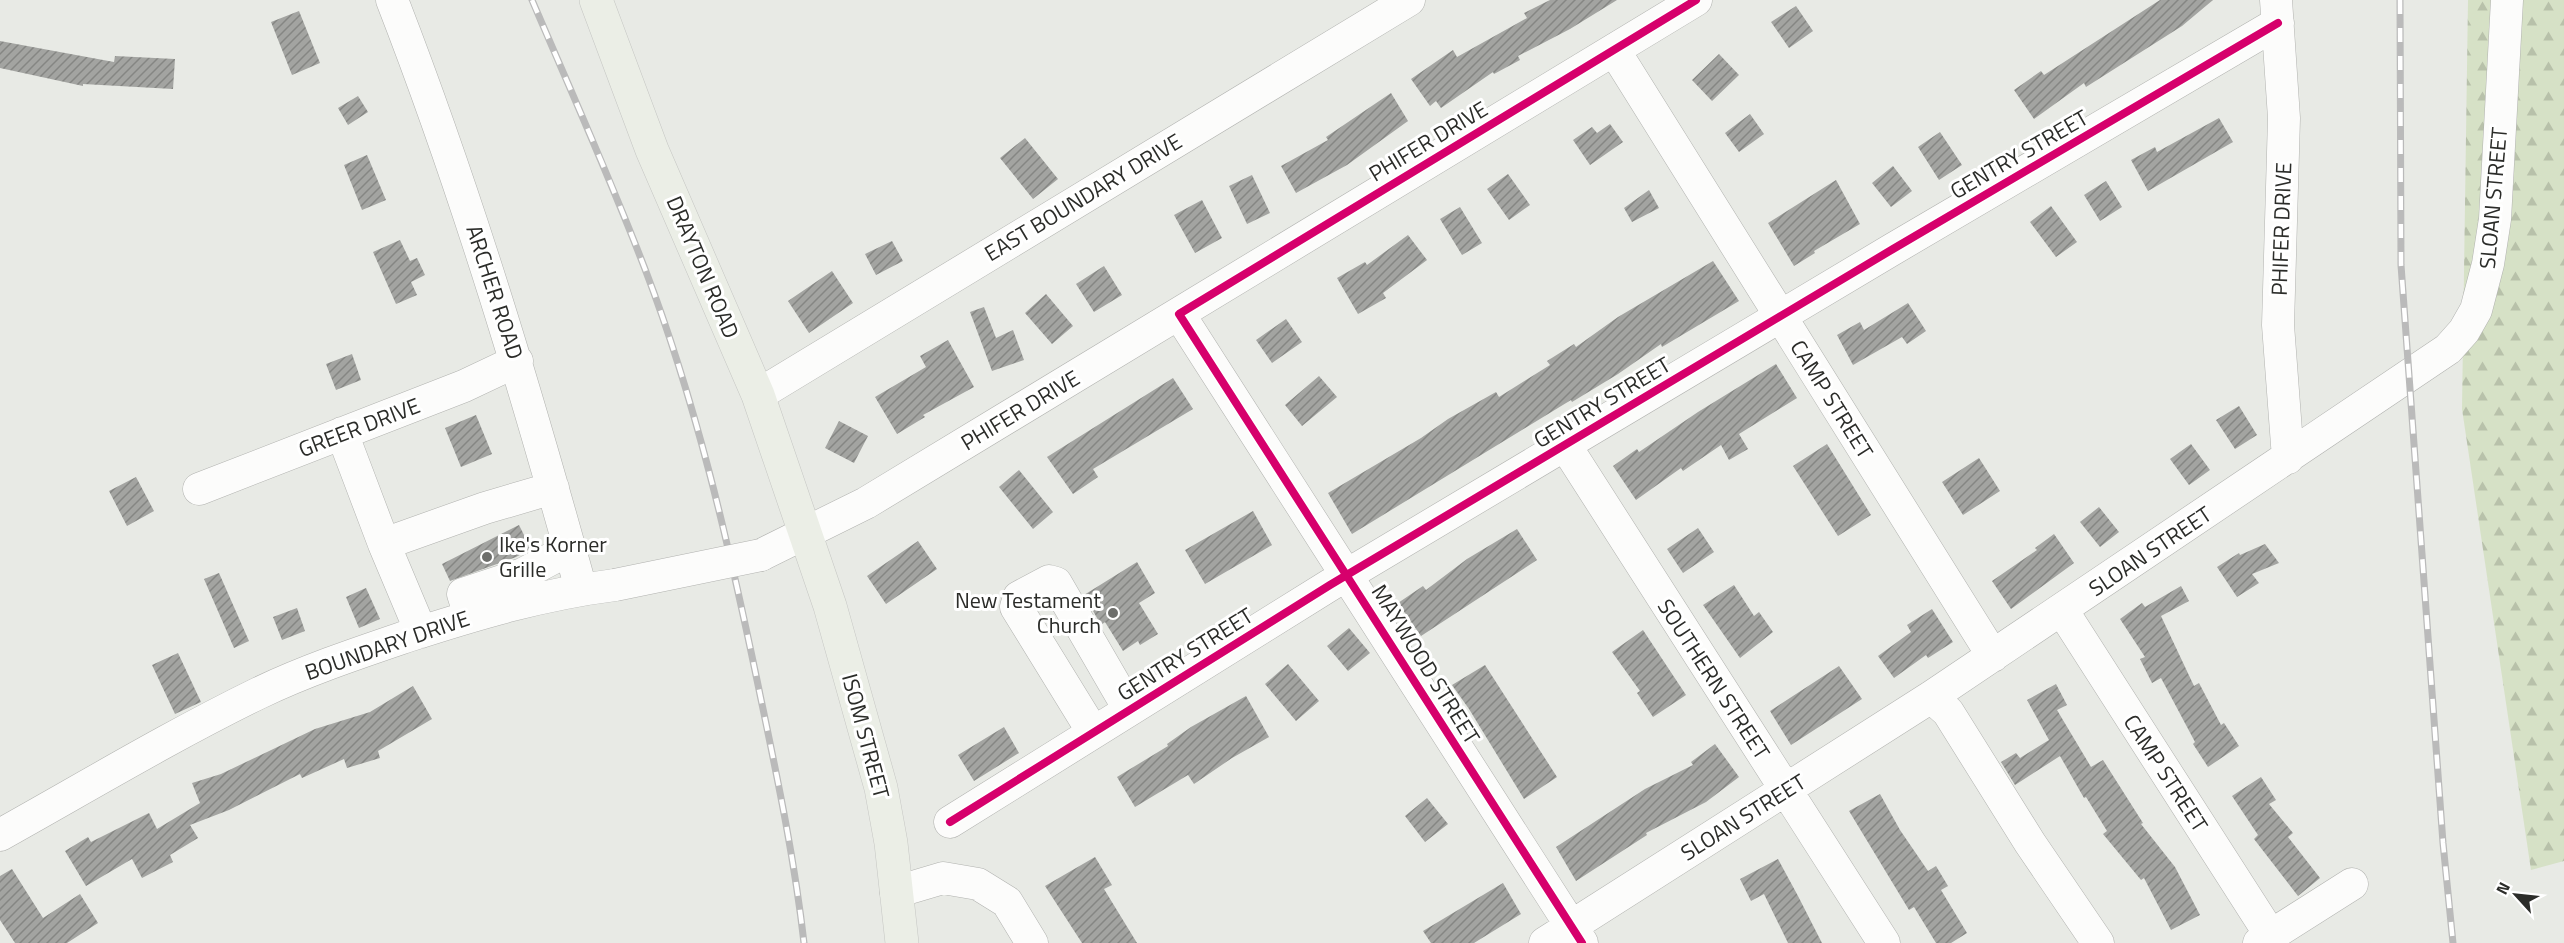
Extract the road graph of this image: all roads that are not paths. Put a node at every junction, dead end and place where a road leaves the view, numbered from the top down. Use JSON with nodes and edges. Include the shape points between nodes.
{"nodes":[{"id":1,"x":392,"y":0,"type":"edge"},
{"id":2,"x":596,"y":0,"type":"edge"},
{"id":3,"x":1409,"y":0,"type":"edge"},
{"id":4,"x":1696,"y":0,"type":"edge"},
{"id":5,"x":2507,"y":0,"type":"edge"},
{"id":6,"x":2277,"y":11,"type":"edge"},
{"id":7,"x":1614,"y":50,"type":"junction"},
{"id":8,"x":1179,"y":314,"type":"junction"},
{"id":9,"x":1781,"y":316,"type":"junction"},
{"id":10,"x":517,"y":362,"type":"junction"},
{"id":11,"x":758,"y":395,"type":"junction"},
{"id":12,"x":342,"y":434,"type":"junction"},
{"id":13,"x":1565,"y":445,"type":"junction"},
{"id":14,"x":2288,"y":458,"type":"junction"},
{"id":15,"x":553,"y":488,"type":"junction"},
{"id":16,"x":199,"y":489,"type":"dead end"},
{"id":17,"x":804,"y":535,"type":"junction"},
{"id":18,"x":384,"y":544,"type":"junction"},
{"id":19,"x":570,"y":549,"type":"junction"},
{"id":20,"x":1348,"y":575,"type":"junction"},
{"id":21,"x":581,"y":589,"type":"junction"},
{"id":22,"x":2062,"y":610,"type":"junction"},
{"id":23,"x":470,"y":616,"type":"junction"},
{"id":24,"x":421,"y":632,"type":"junction"},
{"id":25,"x":1994,"y":656,"type":"junction"},
{"id":26,"x":1931,"y":697,"type":"junction"},
{"id":27,"x":1129,"y":709,"type":"junction"},
{"id":28,"x":1093,"y":732,"type":"junction"},
{"id":29,"x":1785,"y":791,"type":"junction"},
{"id":30,"x":950,"y":822,"type":"dead end"},
{"id":31,"x":0,"y":836,"type":"edge"},
{"id":32,"x":2352,"y":884,"type":"dead end"},
{"id":33,"x":896,"y":892,"type":"junction"},
{"id":34,"x":1577,"y":935,"type":"edge"},
{"id":35,"x":2265,"y":939,"type":"edge"},
{"id":36,"x":902,"y":943,"type":"edge"},
{"id":37,"x":1032,"y":943,"type":"edge"},
{"id":38,"x":1545,"y":943,"type":"edge"},
{"id":39,"x":1884,"y":943,"type":"edge"},
{"id":40,"x":2098,"y":943,"type":"edge"}],
"edges":[{"from":1,"to":10,"type":"street","name":"ARCHER ROAD","via":[[450,157]]},
{"from":2,"to":11,"type":"main road","name":"DRAYTON ROAD","via":[[652,150]]},
{"from":3,"to":11,"type":"street","name":"EAST BOUNDARY DRIVE"},
{"from":4,"to":7,"type":"street","name":"PHIFER DRIVE"},
{"from":5,"to":14,"type":"street","name":"SLOAN STREET","via":[[2495,219],[2484,287],[2476,310],[2448,349]]},
{"from":6,"to":9,"type":"street","name":"GENTRY STREET"},
{"from":6,"to":14,"type":"street","name":"PHIFER DRIVE","via":[[2284,118],[2278,325]]},
{"from":7,"to":8,"type":"street","name":"PHIFER DRIVE"},
{"from":7,"to":9,"type":"street","name":"CAMP STREET"},
{"from":8,"to":17,"type":"street","name":"PHIFER DRIVE","via":[[866,503]]},
{"from":8,"to":20,"type":"street","name":"MAYWOOD STREET"},
{"from":9,"to":13,"type":"street","name":"GENTRY STREET"},
{"from":9,"to":25,"type":"street","name":"CAMP STREET"},
{"from":10,"to":12,"type":"street","name":"GREER DRIVE"},
{"from":10,"to":15,"type":"street","name":"ARCHER ROAD"},
{"from":11,"to":17,"type":"main road","name":"DRAYTON ROAD"},
{"from":12,"to":16,"type":"street","name":"GREER DRIVE"},
{"from":12,"to":18,"type":"street"},
{"from":13,"to":20,"type":"street","name":"GENTRY STREET"},
{"from":13,"to":29,"type":"street","name":"SOUTHERN STREET"},
{"from":14,"to":22,"type":"street","name":"SLOAN STREET"},
{"from":15,"to":18,"type":"street"},
{"from":15,"to":19,"type":"street","name":"ARCHER ROAD"},
{"from":17,"to":21,"type":"street","name":"BOUNDARY DRIVE","bridge":true,"via":[[761,555]]},
{"from":17,"to":33,"type":"main road","name":"ISOM STREET","via":[[830,606],[881,788]]},
{"from":18,"to":24,"type":"street"},
{"from":19,"to":21,"type":"street","name":"ARCHER ROAD"},
{"from":19,"to":23,"type":"street","via":[[523,574],[463,594]]},
{"from":20,"to":27,"type":"street","name":"GENTRY STREET"},
{"from":20,"to":34,"type":"street","name":"MAYWOOD STREET"},
{"from":21,"to":23,"type":"street","name":"BOUNDARY DRIVE"},
{"from":22,"to":25,"type":"street","name":"SLOAN STREET"},
{"from":22,"to":35,"type":"street","name":"CAMP STREET"},
{"from":23,"to":24,"type":"street","name":"BOUNDARY DRIVE"},
{"from":24,"to":31,"type":"street","name":"BOUNDARY DRIVE","via":[[261,692]]},
{"from":25,"to":26,"type":"street","name":"SLOAN STREET"},
{"from":26,"to":29,"type":"street","name":"SLOAN STREET"},
{"from":26,"to":40,"type":"street","via":[[1948,712]]},
{"from":27,"to":28,"type":"street","name":"GENTRY STREET"},
{"from":27,"to":28,"type":"street","via":[[1056,583],[1049,581],[1019,597],[1016,607]]},
{"from":28,"to":30,"type":"street","name":"GENTRY STREET"},
{"from":29,"to":34,"type":"street","name":"SLOAN STREET"},
{"from":29,"to":39,"type":"street","name":"SOUTHERN STREET"},
{"from":32,"to":35,"type":"street"},
{"from":33,"to":36,"type":"main road","name":"ISOM STREET"},
{"from":33,"to":37,"type":"street","via":[[943,878],[978,884],[1007,902]]},
{"from":34,"to":38,"type":"street","name":"SLOAN STREET"}]}
